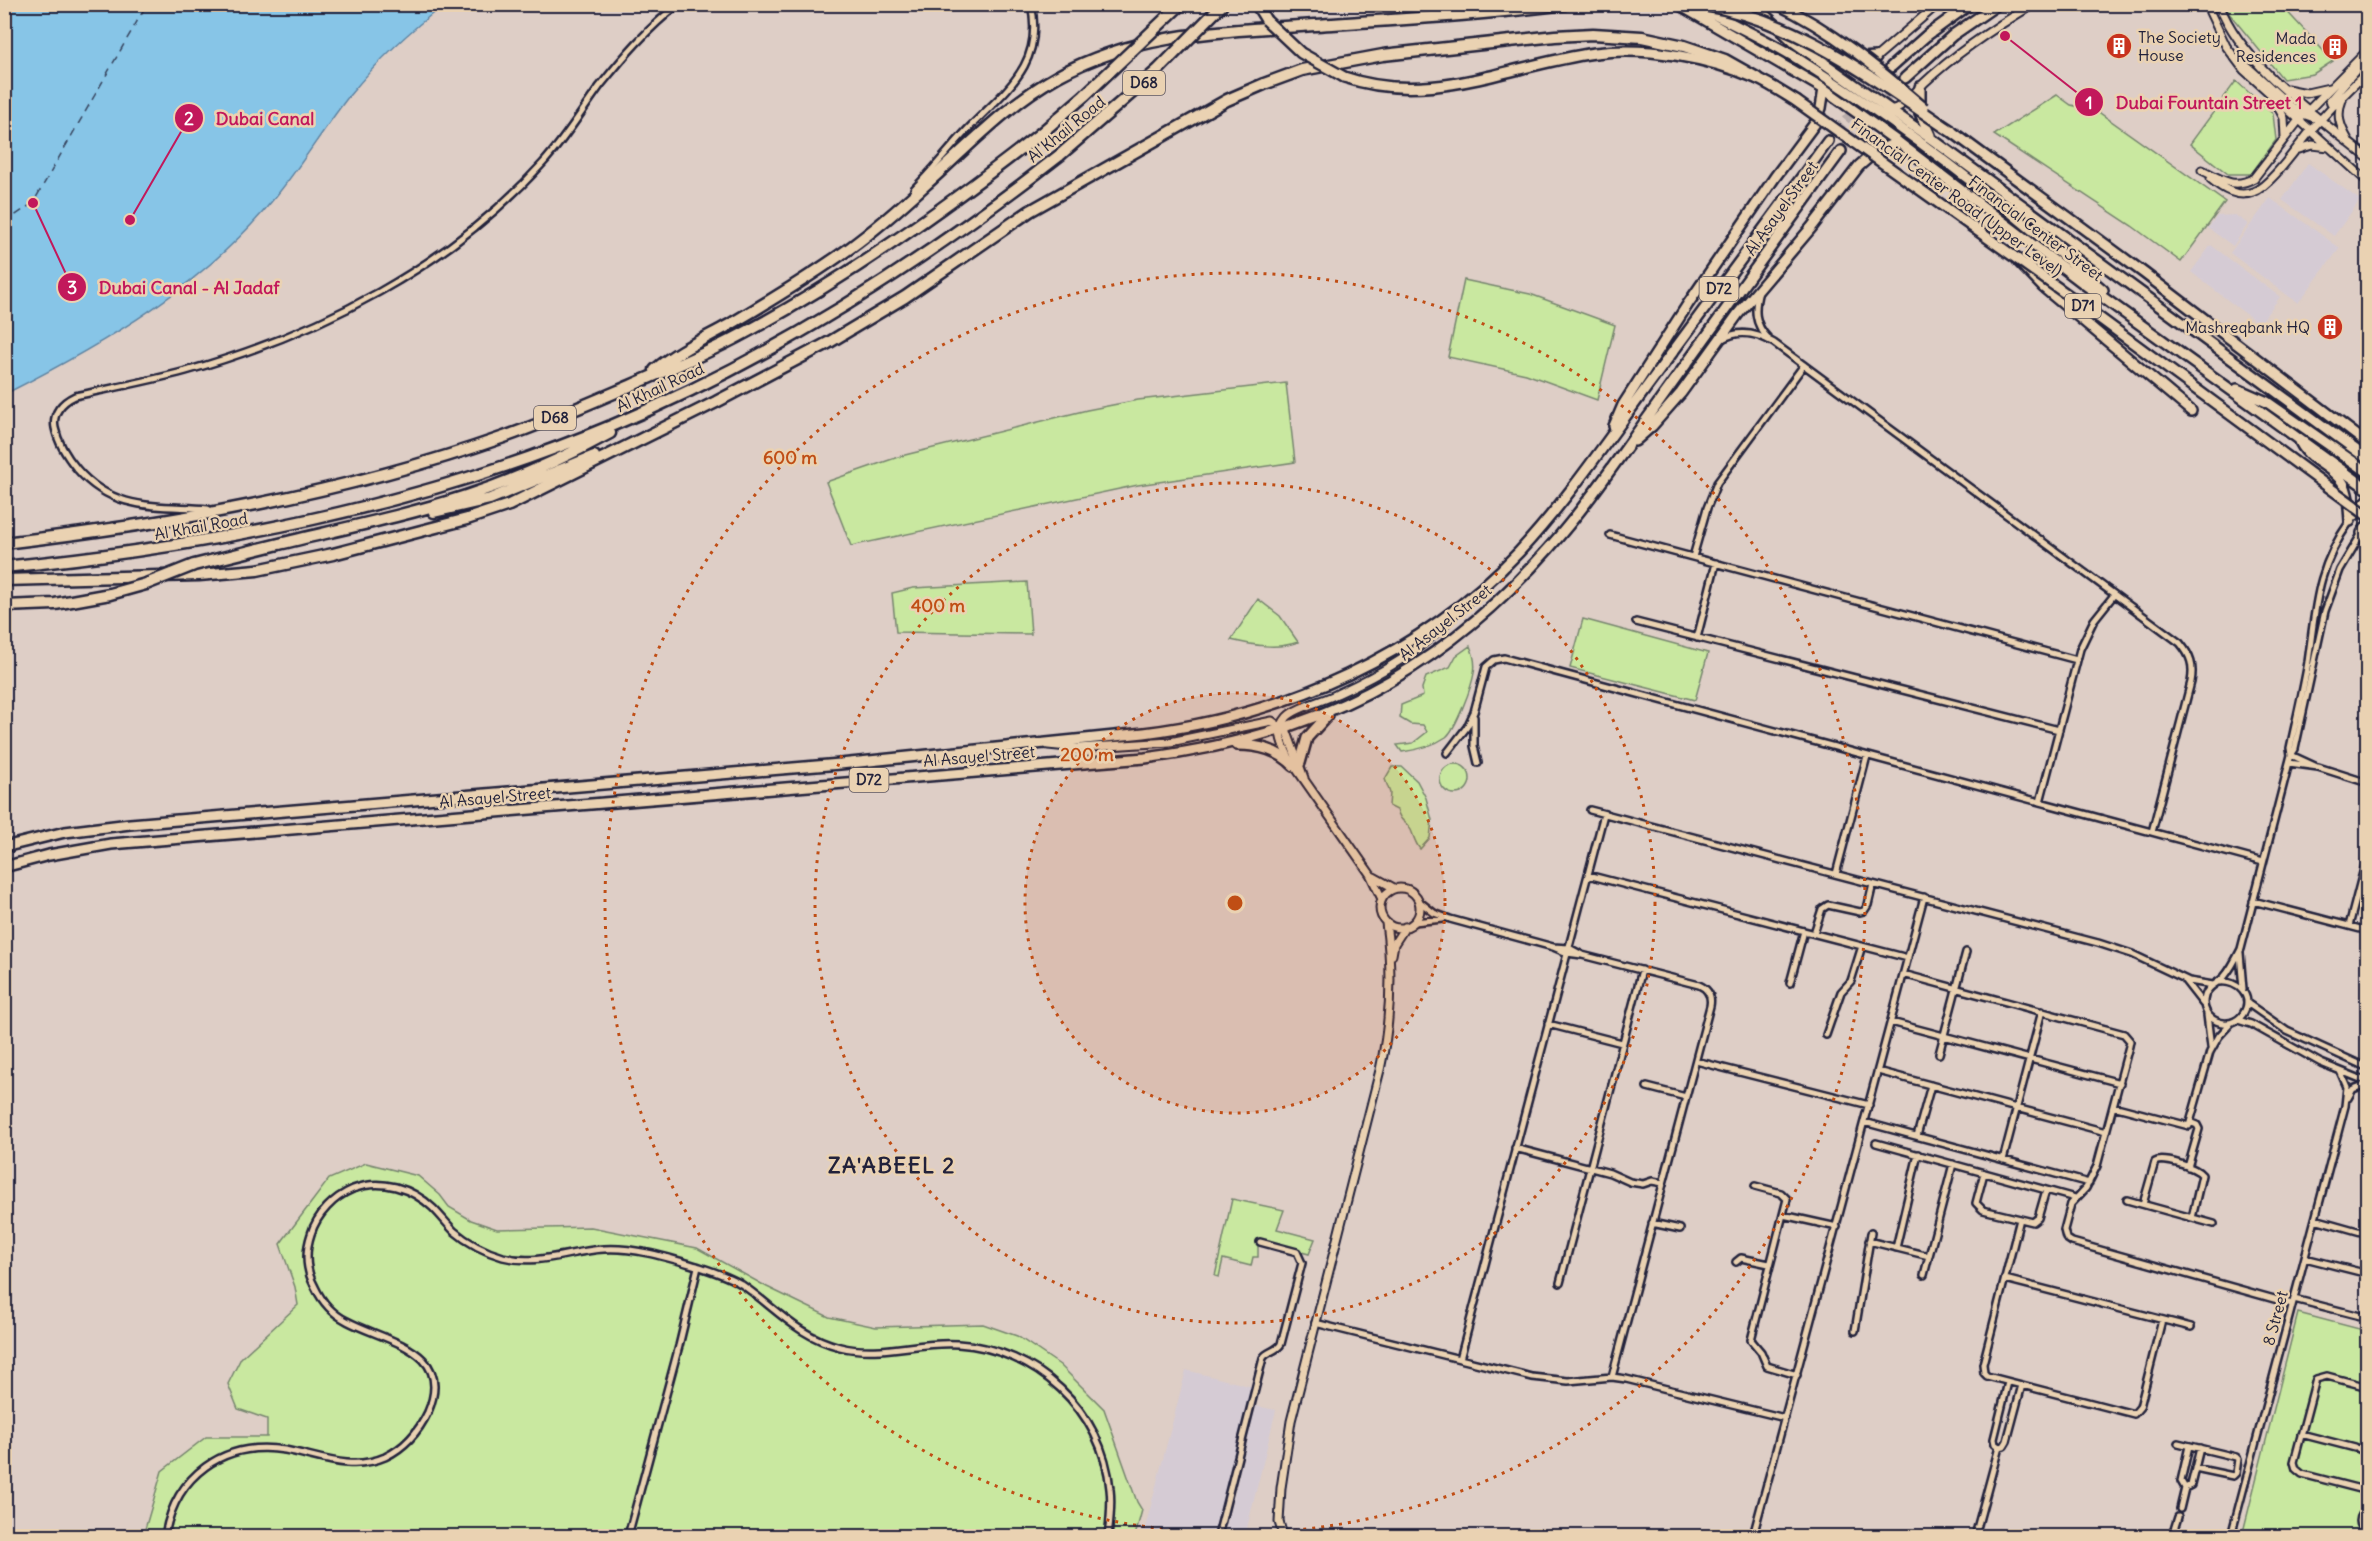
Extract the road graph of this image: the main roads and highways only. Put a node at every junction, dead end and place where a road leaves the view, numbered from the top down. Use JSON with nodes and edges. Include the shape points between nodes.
{"nodes":[{"id":1,"x":1181,"y":4,"type":"edge"},
{"id":2,"x":1223,"y":4,"type":"edge"},
{"id":3,"x":1256,"y":4,"type":"edge"},
{"id":4,"x":1565,"y":4,"type":"edge"},
{"id":5,"x":1678,"y":4,"type":"edge"},
{"id":6,"x":1698,"y":4,"type":"edge"},
{"id":7,"x":1753,"y":4,"type":"edge"},
{"id":8,"x":1777,"y":4,"type":"edge"},
{"id":9,"x":1970,"y":4,"type":"edge"},
{"id":10,"x":1998,"y":4,"type":"edge"},
{"id":11,"x":1806,"y":50,"type":"junction"},
{"id":12,"x":1876,"y":57,"type":"road end"},
{"id":13,"x":1891,"y":67,"type":"dead end"},
{"id":14,"x":1757,"y":78,"type":"junction"},
{"id":15,"x":1905,"y":78,"type":"tunnel mouth"},
{"id":16,"x":1849,"y":81,"type":"junction"},
{"id":17,"x":1920,"y":87,"type":"road end"},
{"id":18,"x":1824,"y":89,"type":"junction"},
{"id":19,"x":1843,"y":89,"type":"junction"},
{"id":20,"x":1951,"y":131,"type":"junction"},
{"id":21,"x":1933,"y":140,"type":"junction"},
{"id":22,"x":1828,"y":141,"type":"tunnel mouth"},
{"id":23,"x":1898,"y":142,"type":"junction"},
{"id":24,"x":1841,"y":151,"type":"tunnel mouth"},
{"id":25,"x":2013,"y":256,"type":"junction"},
{"id":26,"x":2138,"y":321,"type":"junction"},
{"id":27,"x":647,"y":378,"type":"junction"},
{"id":28,"x":2226,"y":385,"type":"junction"},
{"id":29,"x":646,"y":411,"type":"junction"},
{"id":30,"x":2191,"y":411,"type":"dead end"},
{"id":31,"x":2354,"y":433,"type":"junction"},
{"id":32,"x":1611,"y":436,"type":"junction"},
{"id":33,"x":2367,"y":436,"type":"edge"},
{"id":34,"x":2298,"y":437,"type":"junction"},
{"id":35,"x":2367,"y":444,"type":"edge"},
{"id":36,"x":625,"y":446,"type":"junction"},
{"id":37,"x":1626,"y":447,"type":"junction"},
{"id":38,"x":2351,"y":447,"type":"junction"},
{"id":39,"x":2367,"y":452,"type":"edge"},
{"id":40,"x":2367,"y":459,"type":"edge"},
{"id":41,"x":2367,"y":472,"type":"edge"},
{"id":42,"x":2367,"y":489,"type":"edge"},
{"id":43,"x":2367,"y":500,"type":"edge"},
{"id":44,"x":2367,"y":516,"type":"edge"},
{"id":45,"x":357,"y":525,"type":"junction"},
{"id":46,"x":5,"y":543,"type":"edge"},
{"id":47,"x":4,"y":567,"type":"edge"},
{"id":48,"x":4,"y":580,"type":"edge"},
{"id":49,"x":4,"y":606,"type":"edge"},
{"id":50,"x":1335,"y":710,"type":"junction"},
{"id":51,"x":1226,"y":745,"type":"junction"},
{"id":52,"x":4,"y":847,"type":"edge"},
{"id":53,"x":4,"y":867,"type":"edge"}],
"edges":[{"from":1,"to":27,"type":"highway","name":"Al Khail Road","number":"D68","bridge":true,"via":[[1040,134],[933,216],[824,288],[735,338]]},
{"from":2,"to":29,"type":"highway","name":"Al Khail Road","number":"D68","bridge":true,"via":[[1150,78],[1060,155],[962,229],[871,290],[746,362]]},
{"from":3,"to":14,"type":"main road","name":"Financial Center Road (Upper Level)","bridge":true,"via":[[1274,29],[1311,60],[1344,77],[1380,87],[1429,88],[1584,55],[1627,51],[1689,58]]},
{"from":4,"to":27,"type":"highway","via":[[1187,35],[1086,62],[1042,86],[997,118],[924,187],[850,248],[788,290],[674,355]]},
{"from":5,"to":18,"type":"main road","name":"Financial Center Street","number":"D71"},
{"from":6,"to":19,"type":"main road","via":[[1774,45]]},
{"from":6,"to":20,"type":"highway","bridge":true,"via":[[1755,18],[1821,45]]},
{"from":7,"to":11,"type":"main road","name":"Financial Center Street"},
{"from":8,"to":20,"type":"main road","bridge":true,"via":[[1837,39]]},
{"from":9,"to":13,"type":"main road"},
{"from":10,"to":15,"type":"main road"},
{"from":11,"to":12,"type":"main road","via":[[1847,59]]},
{"from":11,"to":16,"type":"main road","name":"Financial Center Street"},
{"from":14,"to":25,"type":"main road","name":"Financial Center Road (Upper Level)","number":"D71","bridge":true,"via":[[1796,101]]},
{"from":14,"to":36,"type":"highway","via":[[1725,60],[1684,46],[1642,37],[1593,34],[1383,55],[1283,76],[1227,100],[1030,211],[838,338]]},
{"from":16,"to":19,"type":"main road","via":[[1848,89]]},
{"from":16,"to":21,"type":"main road","name":"Financial Center Street"},
{"from":17,"to":21,"type":"main road","via":[[1920,113]]},
{"from":18,"to":23,"type":"main road","name":"Financial Center Street","number":"D71"},
{"from":18,"to":32,"type":"main road","via":[[1816,122],[1669,332],[1623,405]]},
{"from":19,"to":26,"type":"main road","via":[[2025,222]]},
{"from":20,"to":31,"type":"main road"},
{"from":21,"to":38,"type":"main road","name":"Financial Center Street"},
{"from":22,"to":32,"type":"main road","number":"D72"},
{"from":23,"to":26,"type":"main road","name":"Financial Center Street","number":"D71"},
{"from":23,"to":37,"type":"main road","via":[[1875,152],[1859,166],[1660,418]]},
{"from":24,"to":37,"type":"main road","name":"Al Asayel Street","number":"D72"},
{"from":25,"to":30,"type":"main road","bridge":true,"via":[[2043,287]]},
{"from":25,"to":44,"type":"main road","name":"Financial Center Road (Upper Level)","number":"D71","bridge":true},
{"from":26,"to":28,"type":"main road","name":"Financial Center Street","number":"D71"},
{"from":27,"to":46,"type":"highway","name":"Al Khail Road","number":"D68","via":[[540,424],[441,458],[308,493],[146,525]]},
{"from":28,"to":34,"type":"main road","name":"Financial Center Street","number":"D71"},
{"from":28,"to":41,"type":"main road","via":[[2267,402]]},
{"from":29,"to":45,"type":"highway","via":[[570,454],[509,480],[427,508]]},
{"from":29,"to":47,"type":"highway","name":"Al Khail Road","number":"D68","via":[[487,471],[293,524],[177,546]]},
{"from":31,"to":33,"type":"main road"},
{"from":31,"to":35,"type":"main road"},
{"from":32,"to":52,"type":"main road","name":"Al Asayel Street","number":"D72","via":[[1529,541],[1464,602],[1373,662],[1326,684],[1234,717],[1189,727],[828,765],[130,824],[65,832]]},
{"from":34,"to":42,"type":"main road","name":"Financial Center Street","number":"D71"},
{"from":34,"to":43,"type":"main road","via":[[2308,454],[2342,482],[2350,521]]},
{"from":36,"to":45,"type":"highway","via":[[490,499],[386,525]]},
{"from":36,"to":48,"type":"highway","via":[[495,510],[295,563],[218,574]]},
{"from":37,"to":50,"type":"main road","name":"Al Asayel Street","number":"D72","via":[[1562,533],[1500,599],[1425,660]]},
{"from":38,"to":39,"type":"main road"},
{"from":38,"to":40,"type":"main road","name":"Financial Center Street"},
{"from":45,"to":49,"type":"highway","bridge":true,"via":[[194,566],[101,596],[55,604]]},
{"from":50,"to":51,"type":"main road","name":"Al Asayel Street","number":"D72"},
{"from":50,"to":51,"type":"main road","via":[[1307,738],[1297,765],[1270,749]]},
{"from":51,"to":53,"type":"main road","name":"Al Asayel Street","number":"D72","via":[[1144,758],[122,843],[70,850]]}]}
